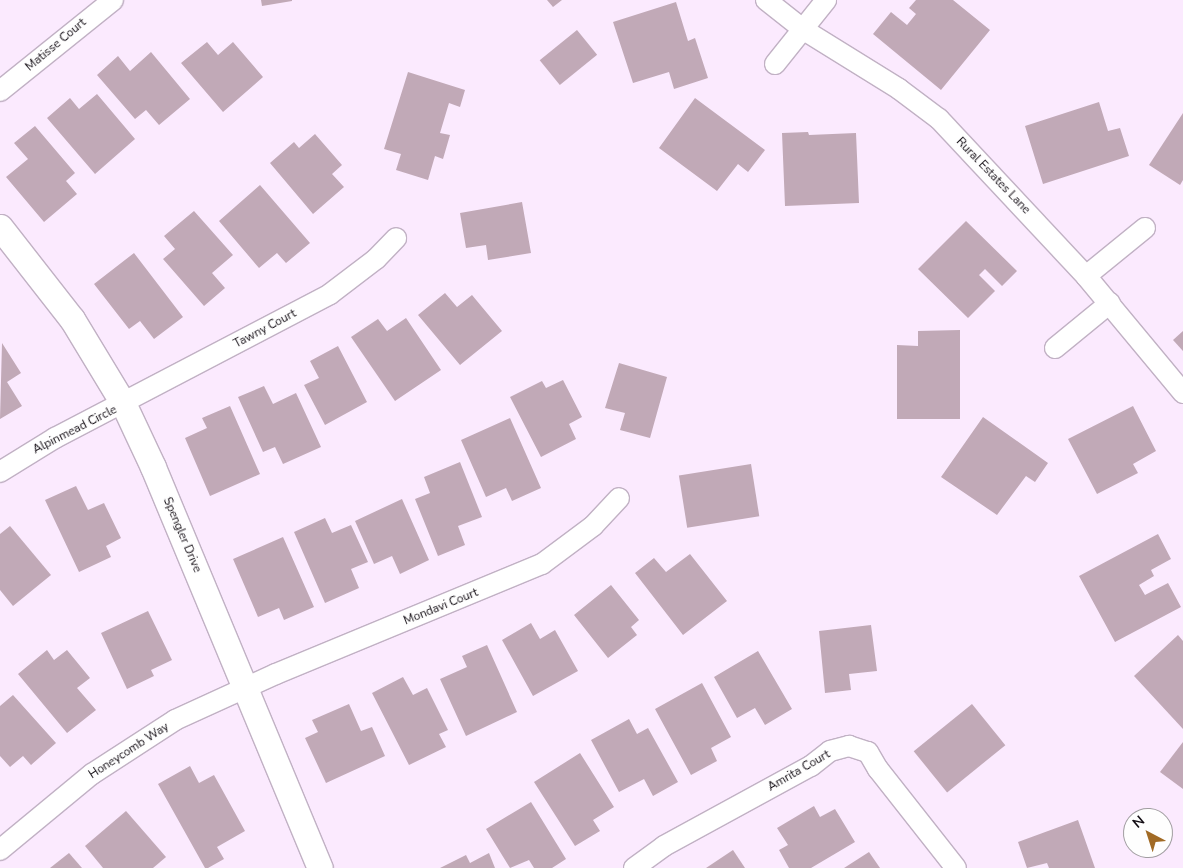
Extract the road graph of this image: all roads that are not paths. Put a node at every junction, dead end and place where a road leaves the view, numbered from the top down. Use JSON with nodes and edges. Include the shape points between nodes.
{"nodes":[{"id":1,"x":113,"y":0,"type":"edge"},
{"id":2,"x":766,"y":0,"type":"edge"},
{"id":3,"x":826,"y":0,"type":"edge"},
{"id":4,"x":804,"y":30,"type":"junction"},
{"id":5,"x":775,"y":64,"type":"dead end"},
{"id":6,"x":0,"y":91,"type":"edge"},
{"id":7,"x":0,"y":227,"type":"edge"},
{"id":8,"x":1145,"y":228,"type":"dead end"},
{"id":9,"x":396,"y":238,"type":"dead end"},
{"id":10,"x":1086,"y":276,"type":"junction"},
{"id":11,"x":1110,"y":303,"type":"junction"},
{"id":12,"x":1055,"y":348,"type":"dead end"},
{"id":13,"x":1183,"y":393,"type":"edge"},
{"id":14,"x":124,"y":405,"type":"junction"},
{"id":15,"x":0,"y":472,"type":"edge"},
{"id":16,"x":619,"y":498,"type":"dead end"},
{"id":17,"x":245,"y":688,"type":"junction"},
{"id":18,"x":0,"y":850,"type":"edge"},
{"id":19,"x":320,"y":868,"type":"edge"},
{"id":20,"x":634,"y":868,"type":"edge"},
{"id":21,"x":956,"y":868,"type":"edge"}],
"edges":[{"from":1,"to":6,"type":"street","name":"Matisse Court"},
{"from":2,"to":4,"type":"street","name":"Rural Estates Lane"},
{"from":3,"to":4,"type":"street"},
{"from":4,"to":5,"type":"street"},
{"from":4,"to":10,"type":"street","name":"Rural Estates Lane","via":[[939,119]]},
{"from":7,"to":14,"type":"street","name":"Spengler Drive","via":[[72,319]]},
{"from":8,"to":10,"type":"street"},
{"from":9,"to":14,"type":"street","name":"Tawny Court","via":[[376,259],[330,294]]},
{"from":10,"to":11,"type":"street","name":"Rural Estates Lane"},
{"from":11,"to":12,"type":"street"},
{"from":11,"to":13,"type":"street","name":"Rural Estates Lane"},
{"from":14,"to":15,"type":"street","name":"Alpinmead Circle","via":[[55,438]]},
{"from":14,"to":17,"type":"street","name":"Spengler Drive","via":[[154,467]]},
{"from":16,"to":17,"type":"street","name":"Mondavi Court","via":[[593,526],[542,564]]},
{"from":17,"to":18,"type":"street","name":"Honeycomb Way","via":[[175,720],[118,755]]},
{"from":17,"to":19,"type":"street","name":"Spengler Drive"},
{"from":20,"to":21,"type":"street","name":"Amrita Court","via":[[664,846],[811,766],[830,751],[849,746],[868,752]]}]}
